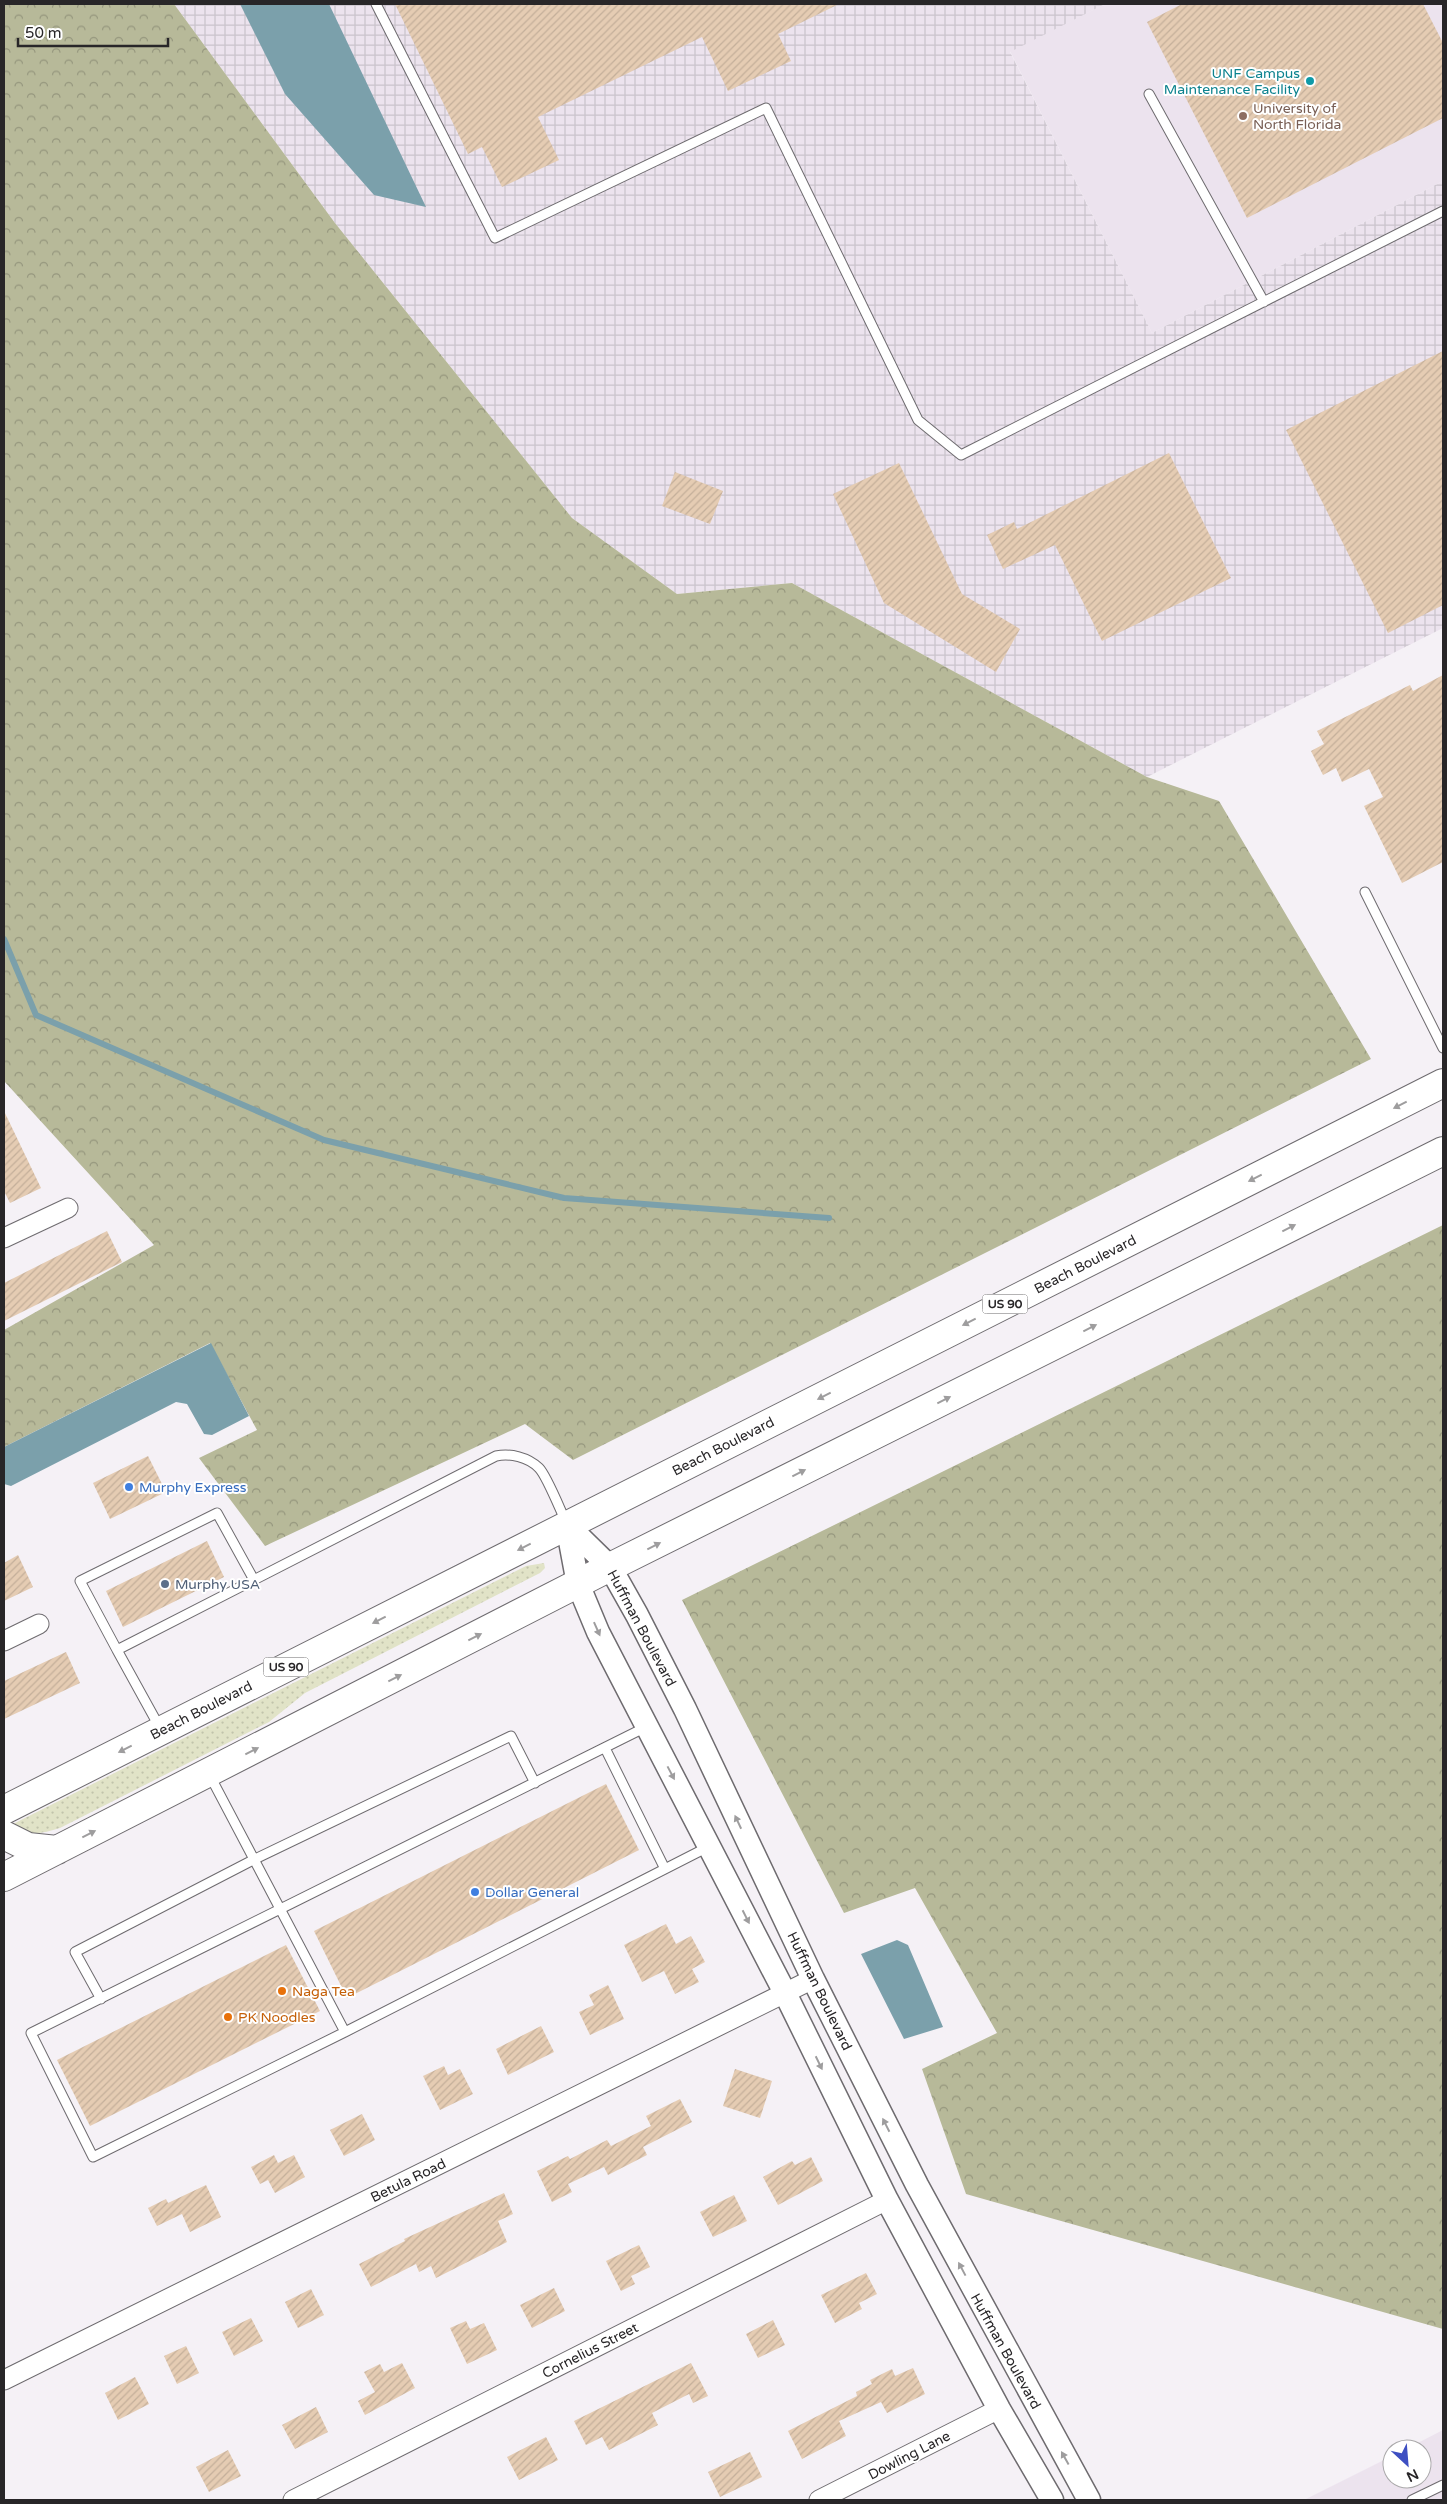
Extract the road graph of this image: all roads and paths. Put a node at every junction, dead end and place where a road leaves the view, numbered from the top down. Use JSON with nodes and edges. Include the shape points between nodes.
{"nodes":[{"id":1,"x":376,"y":4,"type":"edge"},
{"id":2,"x":1149,"y":94,"type":"dead end"},
{"id":3,"x":1443,"y":211,"type":"edge"},
{"id":4,"x":1264,"y":302,"type":"junction"},
{"id":5,"x":1365,"y":892,"type":"dead end"},
{"id":6,"x":1443,"y":1048,"type":"edge"},
{"id":7,"x":1443,"y":1083,"type":"edge"},
{"id":8,"x":1443,"y":1130,"type":"edge"},
{"id":9,"x":1443,"y":1151,"type":"edge"},
{"id":10,"x":1416,"y":1164,"type":"junction"},
{"id":11,"x":68,"y":1208,"type":"dead end"},
{"id":12,"x":4,"y":1238,"type":"edge"},
{"id":13,"x":568,"y":1525,"type":"junction"},
{"id":14,"x":610,"y":1567,"type":"junction"},
{"id":15,"x":254,"y":1580,"type":"junction"},
{"id":16,"x":578,"y":1584,"type":"junction"},
{"id":17,"x":39,"y":1624,"type":"dead end"},
{"id":18,"x":4,"y":1641,"type":"edge"},
{"id":19,"x":117,"y":1650,"type":"junction"},
{"id":20,"x":647,"y":1727,"type":"junction"},
{"id":21,"x":161,"y":1730,"type":"junction"},
{"id":22,"x":605,"y":1748,"type":"junction"},
{"id":23,"x":209,"y":1774,"type":"junction"},
{"id":24,"x":535,"y":1783,"type":"junction"},
{"id":25,"x":4,"y":1810,"type":"edge"},
{"id":26,"x":4,"y":1835,"type":"edge"},
{"id":27,"x":710,"y":1846,"type":"junction"},
{"id":28,"x":57,"y":1850,"type":"junction"},
{"id":29,"x":255,"y":1859,"type":"junction"},
{"id":30,"x":665,"y":1869,"type":"junction"},
{"id":31,"x":4,"y":1877,"type":"edge"},
{"id":32,"x":281,"y":1910,"type":"junction"},
{"id":33,"x":787,"y":1926,"type":"junction"},
{"id":34,"x":813,"y":1979,"type":"junction"},
{"id":35,"x":785,"y":1993,"type":"junction"},
{"id":36,"x":101,"y":1999,"type":"junction"},
{"id":37,"x":344,"y":2032,"type":"junction"},
{"id":38,"x":887,"y":2200,"type":"junction"},
{"id":39,"x":4,"y":2380,"type":"edge"},
{"id":40,"x":999,"y":2409,"type":"junction"},
{"id":41,"x":1443,"y":2485,"type":"edge"},
{"id":42,"x":293,"y":2500,"type":"edge"},
{"id":43,"x":819,"y":2500,"type":"edge"},
{"id":44,"x":1052,"y":2500,"type":"edge"},
{"id":45,"x":1089,"y":2500,"type":"edge"},
{"id":46,"x":1412,"y":2500,"type":"edge"}],
"edges":[{"from":1,"to":4,"type":"lane","via":[[495,238],[766,108],[918,420],[961,455]]},
{"from":2,"to":4,"type":"lane"},
{"from":3,"to":4,"type":"lane"},
{"from":5,"to":6,"type":"lane"},
{"from":7,"to":13,"type":"highway","name":"Beach Boulevard","number":"US 90","one_way":true},
{"from":8,"to":10,"type":"highway"},
{"from":9,"to":10,"type":"highway"},
{"from":14,"to":10,"type":"highway","one_way":true},
{"from":11,"to":12,"type":"street"},
{"from":13,"to":14,"type":"street","name":"Huffman Boulevard"},
{"from":13,"to":15,"type":"lane","via":[[540,1468],[507,1454],[496,1456]]},
{"from":13,"to":16,"type":"street"},
{"from":13,"to":21,"type":"highway","name":"Beach Boulevard","number":"US 90","one_way":true},
{"from":14,"to":16,"type":"highway"},
{"from":33,"to":14,"type":"street","name":"Huffman Boulevard","one_way":true,"via":[[680,1700]]},
{"from":15,"to":19,"type":"lane"},
{"from":15,"to":19,"type":"lane","via":[[217,1513],[80,1581]]},
{"from":16,"to":20,"type":"street","one_way":true,"via":[[598,1632]]},
{"from":23,"to":16,"type":"highway","one_way":true},
{"from":17,"to":18,"type":"street"},
{"from":19,"to":21,"type":"lane"},
{"from":20,"to":22,"type":"lane"},
{"from":20,"to":27,"type":"street","one_way":true},
{"from":21,"to":25,"type":"highway","name":"Beach Boulevard","number":"US 90","one_way":true},
{"from":22,"to":24,"type":"lane"},
{"from":22,"to":30,"type":"lane"},
{"from":28,"to":23,"type":"highway","one_way":true},
{"from":23,"to":29,"type":"lane"},
{"from":24,"to":29,"type":"lane","via":[[511,1736]]},
{"from":24,"to":32,"type":"lane"},
{"from":26,"to":28,"type":"highway","via":[[28,1848]]},
{"from":27,"to":30,"type":"lane"},
{"from":27,"to":33,"type":"street","via":[[723,1840],[731,1843],[766,1910]]},
{"from":27,"to":35,"type":"street","one_way":true},
{"from":28,"to":31,"type":"highway"},
{"from":29,"to":32,"type":"lane"},
{"from":29,"to":36,"type":"lane","via":[[76,1952]]},
{"from":30,"to":37,"type":"lane"},
{"from":32,"to":36,"type":"lane"},
{"from":32,"to":37,"type":"lane"},
{"from":33,"to":34,"type":"street","name":"Huffman Boulevard"},
{"from":34,"to":35,"type":"street","name":"Betula Road"},
{"from":45,"to":34,"type":"street","name":"Huffman Boulevard","one_way":true,"via":[[921,2194]]},
{"from":35,"to":38,"type":"street","one_way":true},
{"from":35,"to":39,"type":"street","name":"Betula Road"},
{"from":36,"to":37,"type":"lane","via":[[31,2034],[93,2157]]},
{"from":38,"to":40,"type":"street"},
{"from":38,"to":42,"type":"street","name":"Cornelius Street"},
{"from":40,"to":43,"type":"street","name":"Dowling Lane"},
{"from":40,"to":44,"type":"street"},
{"from":41,"to":46,"type":"lane"}]}
